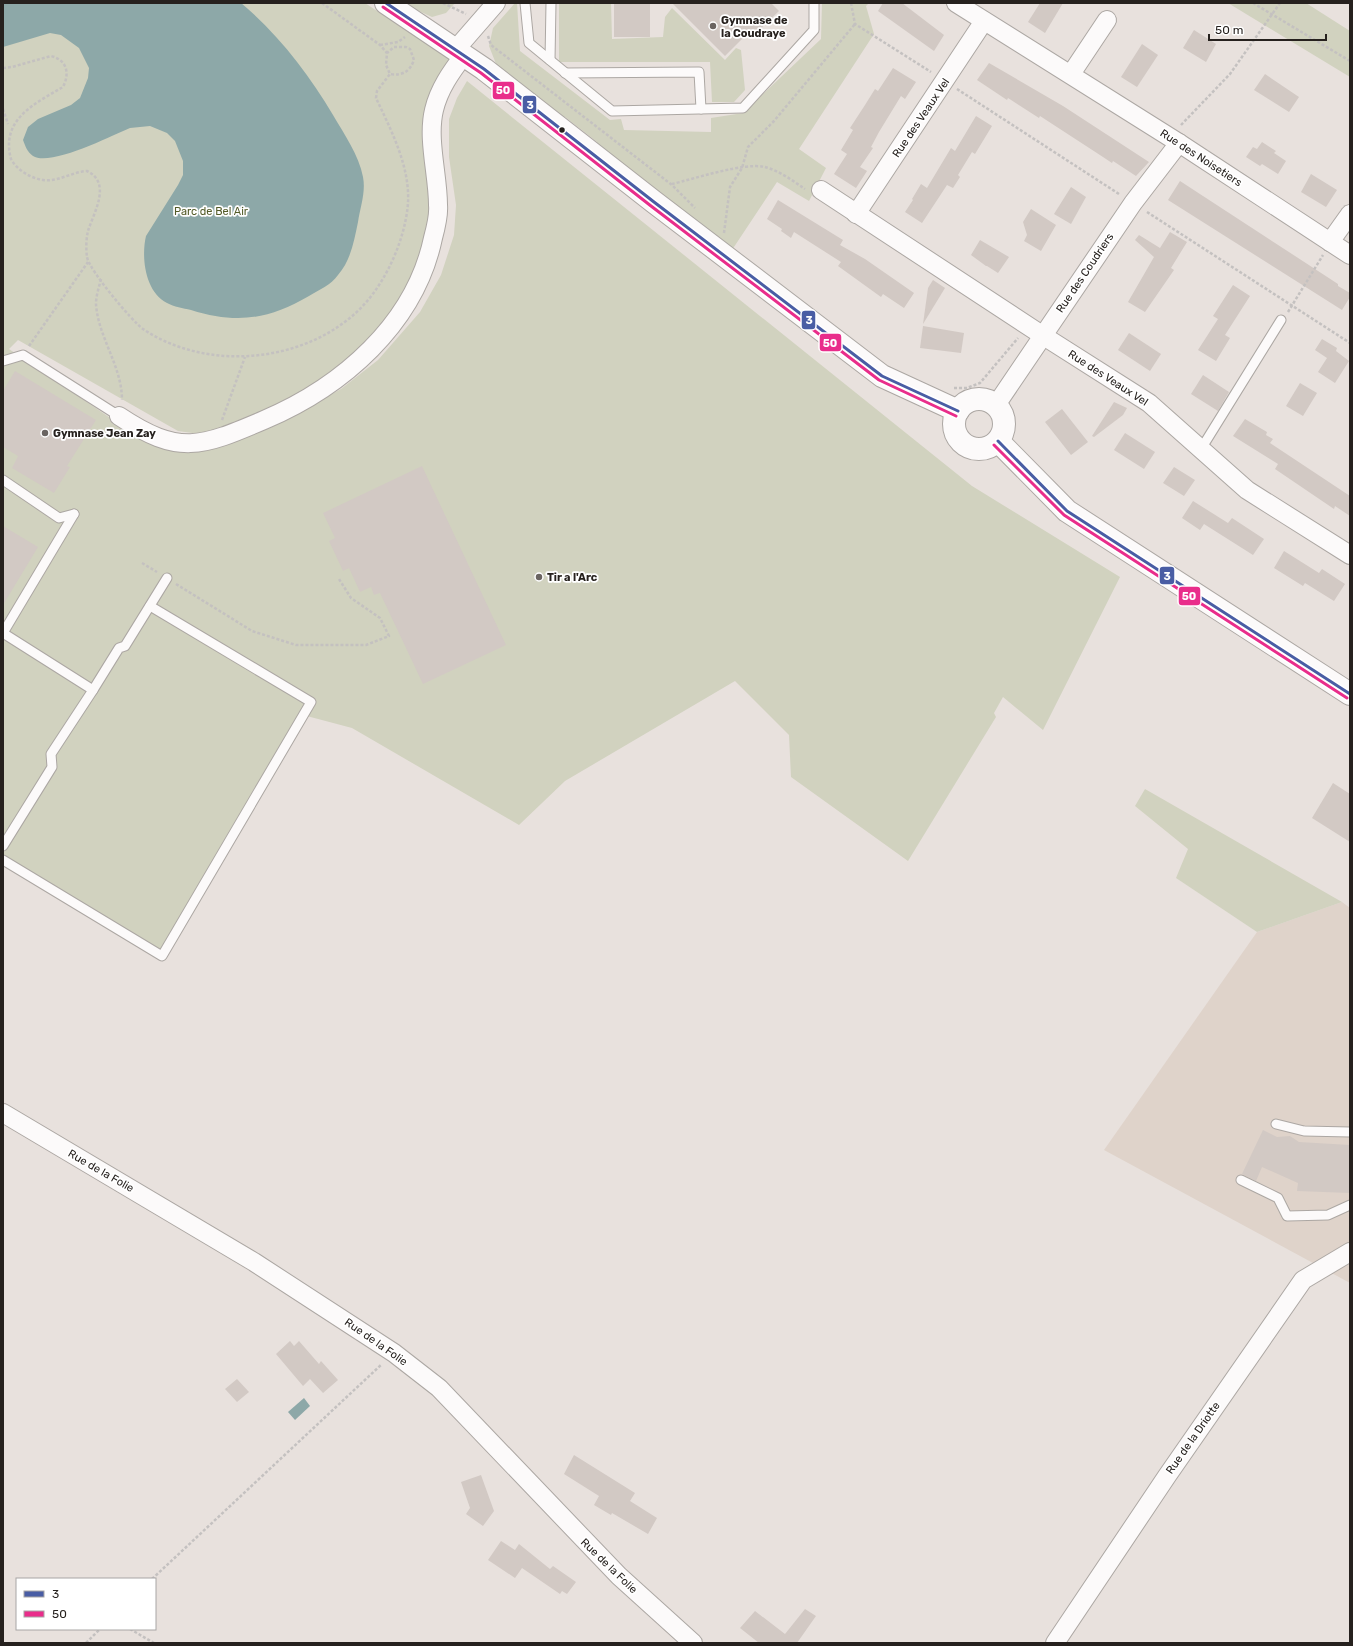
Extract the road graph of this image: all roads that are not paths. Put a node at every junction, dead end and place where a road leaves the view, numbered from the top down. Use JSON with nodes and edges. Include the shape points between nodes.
{"nodes":[{"id":1,"x":386,"y":3,"type":"edge"},
{"id":2,"x":496,"y":3,"type":"edge"},
{"id":3,"x":525,"y":3,"type":"edge"},
{"id":4,"x":551,"y":3,"type":"edge"},
{"id":5,"x":814,"y":3,"type":"edge"},
{"id":6,"x":956,"y":3,"type":"edge"},
{"id":7,"x":1107,"y":20,"type":"dead end"},
{"id":8,"x":984,"y":21,"type":"junction"},
{"id":9,"x":460,"y":52,"type":"junction"},
{"id":10,"x":550,"y":60,"type":"junction"},
{"id":11,"x":565,"y":73,"type":"junction"},
{"id":12,"x":1070,"y":74,"type":"junction"},
{"id":13,"x":701,"y":109,"type":"junction"},
{"id":14,"x":1174,"y":140,"type":"junction"},
{"id":15,"x":825,"y":192,"type":"road end"},
{"id":16,"x":856,"y":214,"type":"junction"},
{"id":17,"x":1350,"y":214,"type":"edge"},
{"id":18,"x":1330,"y":242,"type":"junction"},
{"id":19,"x":1350,"y":255,"type":"edge"},
{"id":20,"x":1281,"y":320,"type":"road end"},
{"id":21,"x":1042,"y":336,"type":"junction"},
{"id":22,"x":3,"y":361,"type":"edge"},
{"id":23,"x":996,"y":405,"type":"junction"},
{"id":24,"x":958,"y":411,"type":"junction"},
{"id":25,"x":119,"y":416,"type":"joint"},
{"id":26,"x":998,"y":441,"type":"junction"},
{"id":27,"x":1201,"y":450,"type":"junction"},
{"id":28,"x":3,"y":480,"type":"edge"},
{"id":29,"x":1350,"y":555,"type":"edge"},
{"id":30,"x":167,"y":578,"type":"road end"},
{"id":31,"x":150,"y":606,"type":"junction"},
{"id":32,"x":3,"y":633,"type":"edge"},
{"id":33,"x":93,"y":690,"type":"junction"},
{"id":34,"x":1350,"y":694,"type":"edge"},
{"id":35,"x":3,"y":846,"type":"edge"},
{"id":36,"x":3,"y":860,"type":"edge"},
{"id":37,"x":3,"y":1113,"type":"edge"},
{"id":38,"x":1276,"y":1124,"type":"dead end"},
{"id":39,"x":1350,"y":1132,"type":"edge"},
{"id":40,"x":1241,"y":1180,"type":"dead end"},
{"id":41,"x":1350,"y":1205,"type":"edge"},
{"id":42,"x":1350,"y":1252,"type":"edge"},
{"id":43,"x":693,"y":1643,"type":"edge"},
{"id":44,"x":1055,"y":1643,"type":"edge"}],
"edges":[{"from":1,"to":9,"type":"street"},
{"from":2,"to":9,"type":"street"},
{"from":3,"to":10,"type":"lane","via":[[529,44]]},
{"from":4,"to":10,"type":"lane"},
{"from":5,"to":13,"type":"lane","via":[[814,30],[743,108]]},
{"from":6,"to":8,"type":"street","name":"Rue des Noisetiers"},
{"from":7,"to":12,"type":"street"},
{"from":8,"to":12,"type":"street","name":"Rue des Noisetiers"},
{"from":8,"to":16,"type":"street","name":"Rue des Veaux Vel"},
{"from":9,"to":24,"type":"street","via":[[882,376]]},
{"from":9,"to":25,"type":"street","via":[[433,111],[438,206],[436,227],[425,268],[406,305],[376,343],[341,376],[303,402],[205,443],[175,443]]},
{"from":10,"to":11,"type":"lane"},
{"from":11,"to":13,"type":"lane","via":[[612,111]]},
{"from":11,"to":13,"type":"lane","via":[[700,72]]},
{"from":12,"to":14,"type":"street","name":"Rue des Noisetiers"},
{"from":14,"to":18,"type":"street","name":"Rue des Noisetiers"},
{"from":14,"to":21,"type":"street","name":"Rue des Coudriers"},
{"from":15,"to":16,"type":"street","name":"Rue des Veaux Vel"},
{"from":16,"to":21,"type":"street","name":"Rue des Veaux Vel"},
{"from":17,"to":18,"type":"street"},
{"from":18,"to":19,"type":"street","name":"Rue des Noisetiers"},
{"from":20,"to":27,"type":"lane"},
{"from":21,"to":23,"type":"street","name":"Rue des Coudriers"},
{"from":21,"to":27,"type":"street","name":"Rue des Veaux Vel","via":[[1149,403]]},
{"from":22,"to":25,"type":"lane","via":[[23,355]]},
{"from":23,"to":24,"type":"street","via":[[989,400],[971,400]]},
{"from":23,"to":26,"type":"street","via":[[1002,413],[1004,423],[1003,433]]},
{"from":24,"to":26,"type":"street","via":[[954,426],[956,435],[968,446],[984,449]]},
{"from":26,"to":34,"type":"street","via":[[1067,511]]},
{"from":27,"to":29,"type":"street","name":"Rue des Veaux Vel","via":[[1247,490]]},
{"from":28,"to":32,"type":"lane","via":[[59,518],[74,514]]},
{"from":30,"to":31,"type":"lane"},
{"from":31,"to":33,"type":"lane","via":[[125,646],[119,648]]},
{"from":31,"to":36,"type":"lane","via":[[311,702],[162,956]]},
{"from":32,"to":33,"type":"lane"},
{"from":33,"to":35,"type":"lane","via":[[51,754],[52,767]]},
{"from":37,"to":43,"type":"street","name":"Rue de la Folie","via":[[248,1258],[394,1353],[439,1388],[619,1576]]},
{"from":38,"to":39,"type":"lane","via":[[1304,1131]]},
{"from":40,"to":41,"type":"lane","via":[[1278,1198],[1287,1216],[1328,1215]]},
{"from":42,"to":44,"type":"street","name":"Rue de la Driotte","via":[[1304,1280],[1167,1476]]}]}
